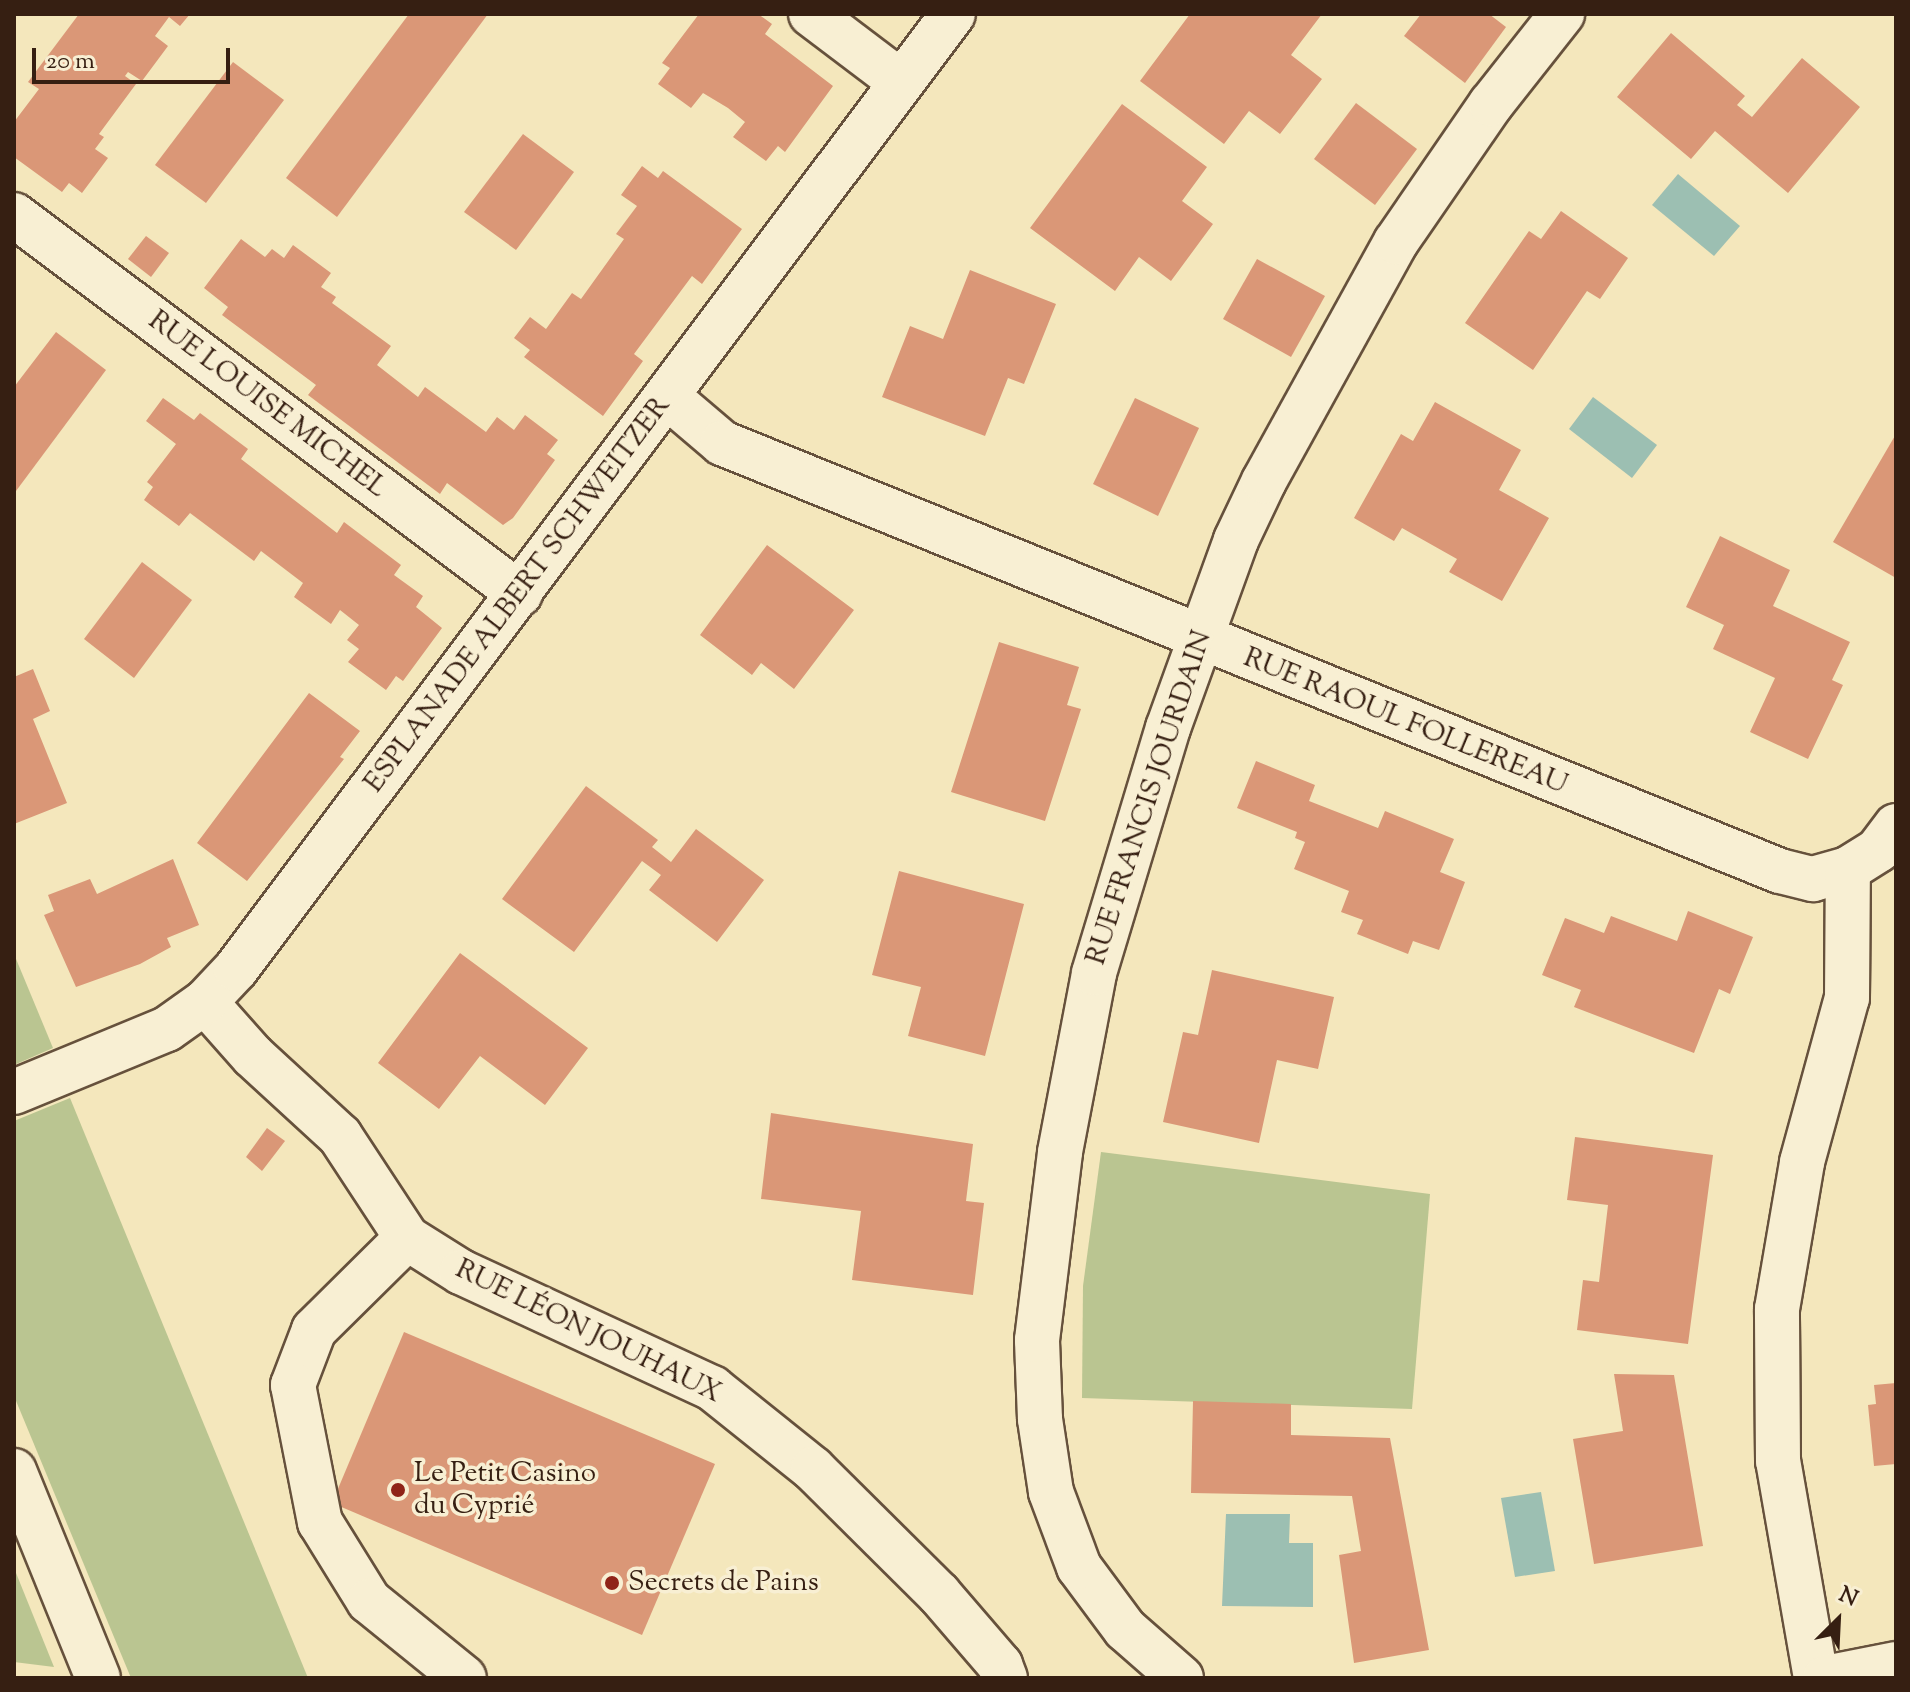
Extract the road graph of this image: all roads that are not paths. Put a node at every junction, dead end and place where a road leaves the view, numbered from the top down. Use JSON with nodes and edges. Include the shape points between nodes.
{"nodes":[{"id":1,"x":811,"y":14,"type":"edge"},
{"id":2,"x":953,"y":14,"type":"edge"},
{"id":3,"x":1562,"y":14,"type":"edge"},
{"id":4,"x":901,"y":82,"type":"junction"},
{"id":5,"x":14,"y":215,"type":"edge"},
{"id":6,"x":668,"y":397,"type":"junction"},
{"id":7,"x":520,"y":594,"type":"junction"},
{"id":8,"x":1200,"y":640,"type":"junction"},
{"id":9,"x":1896,"y":826,"type":"edge"},
{"id":10,"x":1848,"y":869,"type":"junction"},
{"id":11,"x":205,"y":1002,"type":"junction"},
{"id":12,"x":14,"y":1092,"type":"edge"},
{"id":13,"x":407,"y":1238,"type":"junction"},
{"id":14,"x":14,"y":1471,"type":"edge"},
{"id":15,"x":1896,"y":1664,"type":"edge"},
{"id":16,"x":98,"y":1678,"type":"edge"},
{"id":17,"x":464,"y":1678,"type":"edge"},
{"id":18,"x":1005,"y":1678,"type":"edge"},
{"id":19,"x":1181,"y":1678,"type":"edge"},
{"id":20,"x":1816,"y":1678,"type":"edge"},
{"id":21,"x":1825,"y":1678,"type":"edge"}],
"edges":[{"from":1,"to":4,"type":"street"},
{"from":2,"to":4,"type":"street","name":"ESPLANADE ALBERT SCHWEITZER"},
{"from":3,"to":8,"type":"street","name":"RUE FRANCIS JOURDAIN","via":[[1491,104],[1396,242],[1319,375],[1236,540]]},
{"from":4,"to":6,"type":"street","name":"ESPLANADE ALBERT SCHWEITZER"},
{"from":5,"to":7,"type":"street","name":"RUE LOUISE MICHEL"},
{"from":6,"to":7,"type":"street","name":"ESPLANADE ALBERT SCHWEITZER"},
{"from":6,"to":8,"type":"street","name":"RUE RAOUL FOLLEREAU","via":[[722,443]]},
{"from":7,"to":11,"type":"street","name":"ESPLANADE ALBERT SCHWEITZER","via":[[236,969]]},
{"from":8,"to":10,"type":"street","name":"RUE RAOUL FOLLEREAU","via":[[1780,871],[1813,879]]},
{"from":8,"to":19,"type":"street","name":"RUE FRANCIS JOURDAIN","via":[[1126,857],[1094,973],[1060,1152],[1037,1340],[1040,1419],[1051,1492],[1079,1567],[1125,1629]]},
{"from":9,"to":10,"type":"street","via":[[1878,850]]},
{"from":10,"to":20,"type":"street","via":[[1847,998],[1802,1162],[1777,1309],[1778,1461]]},
{"from":11,"to":12,"type":"street","name":"ESPLANADE ALBERT SCHWEITZER","via":[[167,1029]]},
{"from":11,"to":13,"type":"street","name":"RUE LÉON JOUHAUX","via":[[340,1136]]},
{"from":13,"to":17,"type":"street","via":[[314,1330],[293,1385],[320,1522],[369,1601]]},
{"from":13,"to":18,"type":"street","name":"RUE LÉON JOUHAUX","via":[[461,1272],[712,1388],[824,1479],[950,1605]]},
{"from":14,"to":16,"type":"street"},
{"from":15,"to":21,"type":"street"}]}
